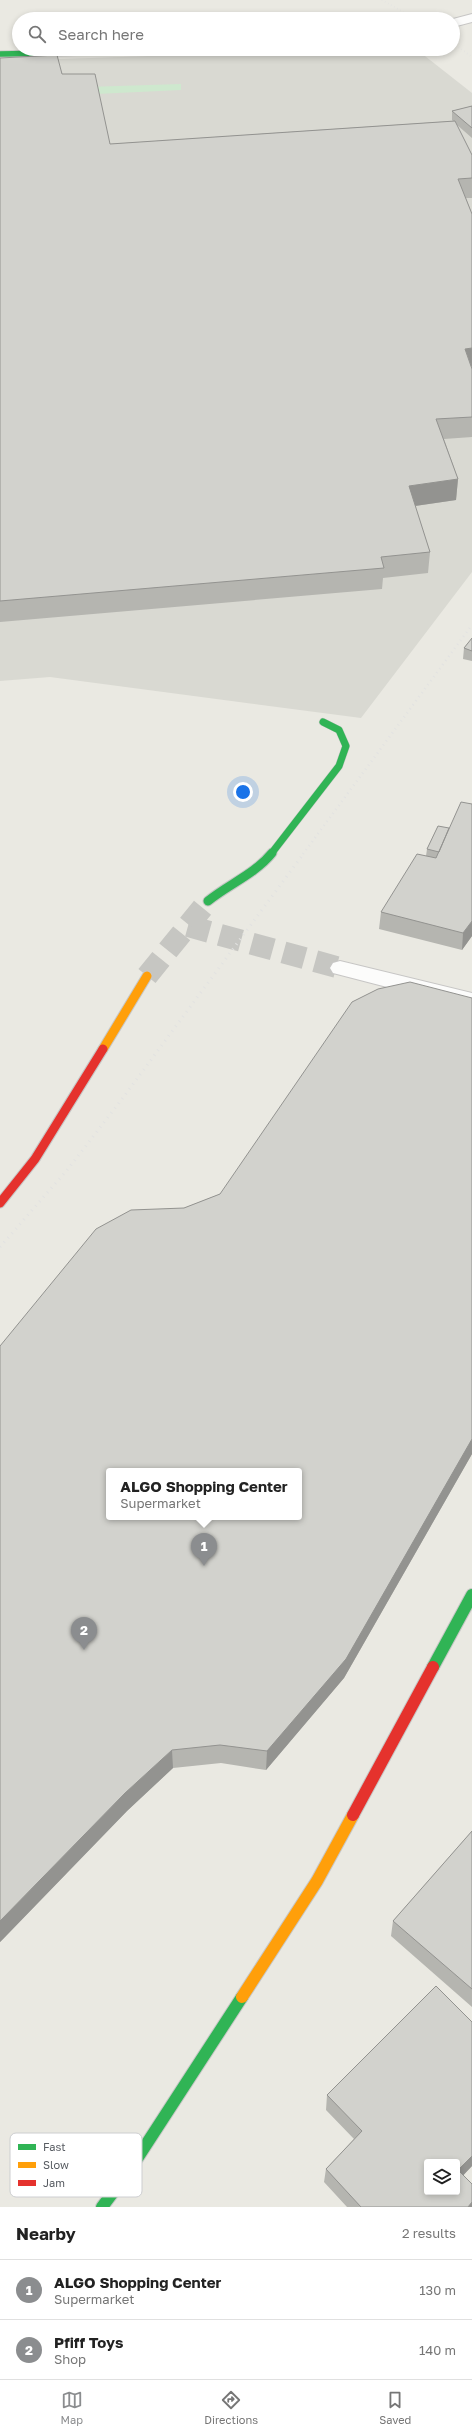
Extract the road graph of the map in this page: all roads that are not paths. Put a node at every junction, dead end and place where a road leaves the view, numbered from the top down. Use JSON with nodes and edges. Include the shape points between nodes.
{"nodes":[{"id":1,"x":472,"y":18,"type":"edge"},
{"id":2,"x":460,"y":21,"type":"edge"},
{"id":3,"x":0,"y":54,"type":"edge"},
{"id":4,"x":12,"y":54,"type":"edge"},
{"id":5,"x":323,"y":722,"type":"dead end"},
{"id":6,"x":208,"y":901,"type":"tunnel mouth"},
{"id":7,"x":340,"y":968,"type":"tunnel mouth"},
{"id":8,"x":147,"y":976,"type":"tunnel mouth"},
{"id":9,"x":472,"y":1001,"type":"edge"},
{"id":10,"x":0,"y":1203,"type":"edge"},
{"id":11,"x":472,"y":1595,"type":"edge"},
{"id":12,"x":142,"y":2149,"type":"edge"},
{"id":13,"x":109,"y":2197,"type":"edge"},
{"id":14,"x":102,"y":2207,"type":"edge"}],
"edges":[{"from":1,"to":2,"type":"street"},
{"from":3,"to":4,"type":"street"},
{"from":5,"to":6,"type":"street","via":[[339,730],[346,746],[339,766],[261,867],[224,888]]},
{"from":7,"to":9,"type":"street"},
{"from":8,"to":10,"type":"street","via":[[35,1159]]},
{"from":11,"to":12,"type":"street","via":[[317,1880]]},
{"from":13,"to":14,"type":"street"}]}
